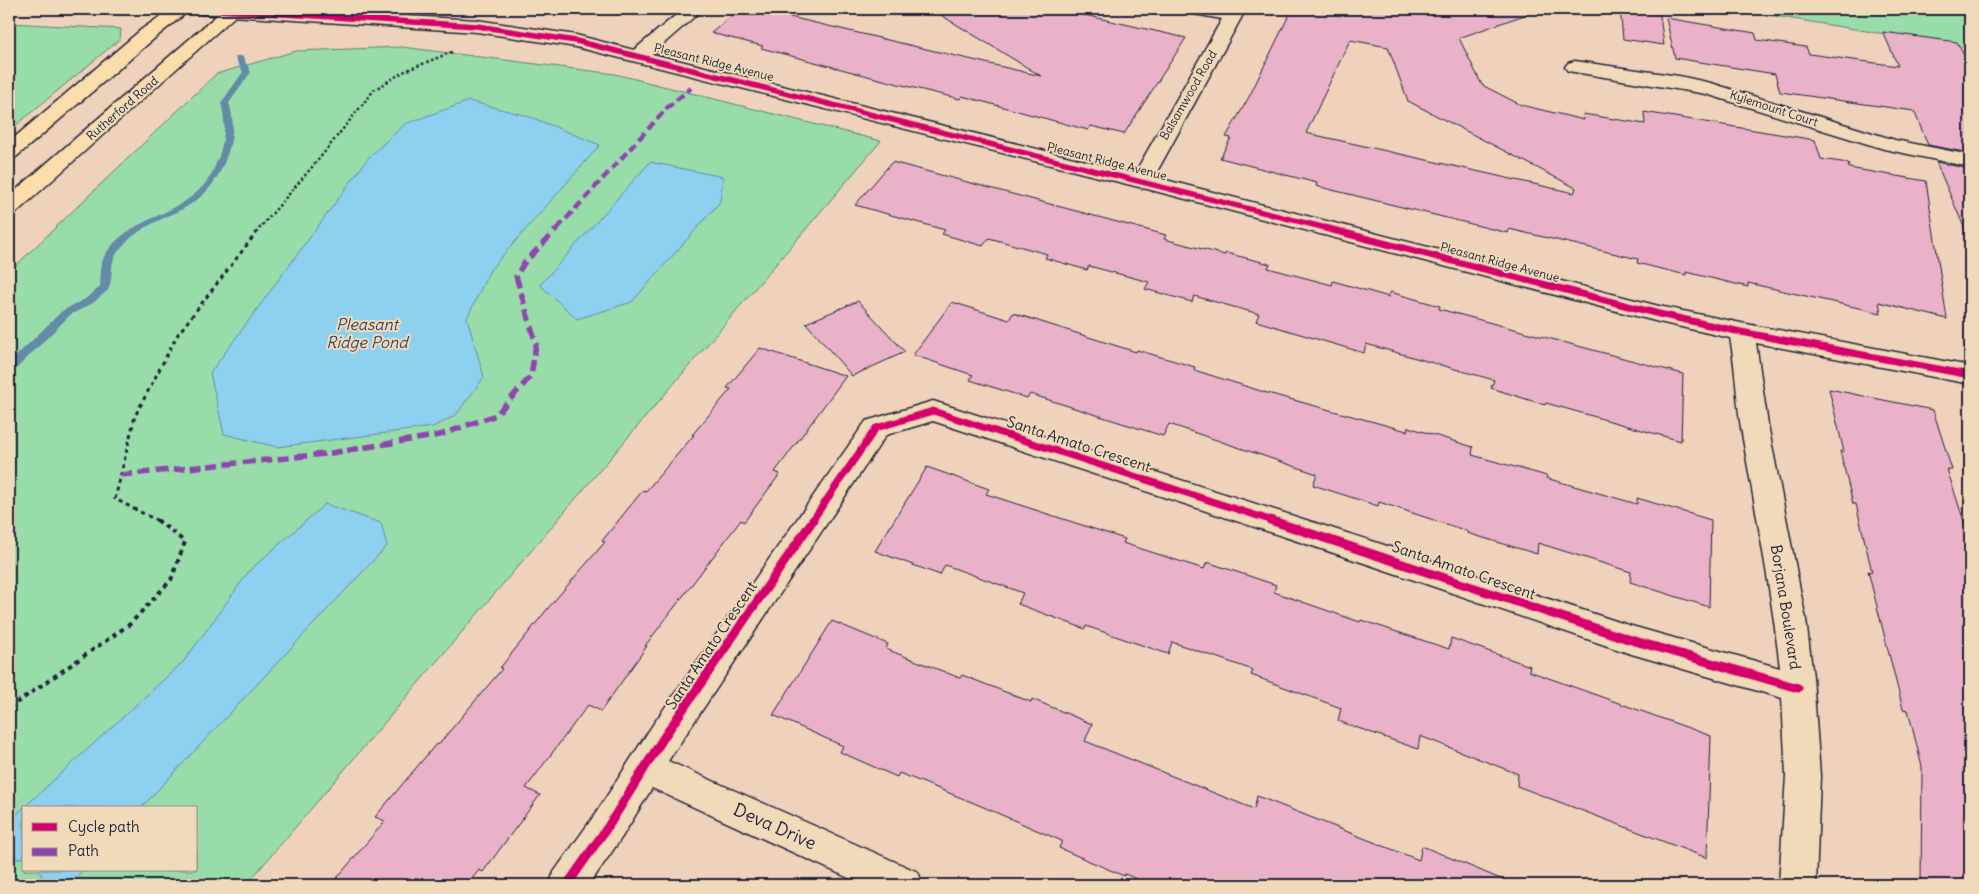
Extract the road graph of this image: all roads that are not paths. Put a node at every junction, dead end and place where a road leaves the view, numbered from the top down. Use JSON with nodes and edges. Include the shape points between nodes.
{"nodes":[{"id":1,"x":182,"y":9,"type":"edge"},
{"id":2,"x":202,"y":9,"type":"edge"},
{"id":3,"x":233,"y":9,"type":"edge"},
{"id":4,"x":694,"y":9,"type":"edge"},
{"id":5,"x":1194,"y":9,"type":"edge"},
{"id":6,"x":1235,"y":12,"type":"edge"},
{"id":7,"x":639,"y":55,"type":"junction"},
{"id":8,"x":1575,"y":67,"type":"dead end"},
{"id":9,"x":9,"y":153,"type":"edge"},
{"id":10,"x":1970,"y":161,"type":"edge"},
{"id":11,"x":1141,"y":181,"type":"junction"},
{"id":12,"x":9,"y":207,"type":"edge"},
{"id":13,"x":1741,"y":332,"type":"junction"},
{"id":14,"x":1970,"y":375,"type":"edge"},
{"id":15,"x":1798,"y":688,"type":"junction"},
{"id":16,"x":645,"y":768,"type":"junction"},
{"id":17,"x":567,"y":885,"type":"edge"},
{"id":18,"x":905,"y":885,"type":"edge"},
{"id":19,"x":1798,"y":885,"type":"edge"}],
"edges":[{"from":1,"to":9,"type":"main road","via":[[149,33]]},
{"from":2,"to":3,"type":"street","name":"Pleasant Ridge Avenue"},
{"from":3,"to":7,"type":"street","name":"Pleasant Ridge Avenue","via":[[477,26],[550,36]]},
{"from":3,"to":12,"type":"main road","name":"Rutherford Road"},
{"from":4,"to":7,"type":"street"},
{"from":5,"to":6,"type":"street"},
{"from":6,"to":11,"type":"street","name":"Balsamwood Road"},
{"from":7,"to":11,"type":"street","name":"Pleasant Ridge Avenue"},
{"from":8,"to":10,"type":"street","name":"Kylemount Court","via":[[1711,89],[1891,145]]},
{"from":11,"to":13,"type":"street","name":"Pleasant Ridge Avenue","via":[[1595,298]]},
{"from":13,"to":14,"type":"street","name":"Pleasant Ridge Avenue"},
{"from":13,"to":15,"type":"street","name":"Borjana Boulevard","via":[[1754,425],[1790,620]]},
{"from":15,"to":16,"type":"street","name":"Santa Amato Crescent","via":[[1628,639],[933,411],[876,428]]},
{"from":15,"to":19,"type":"street","name":"Borjana Boulevard","via":[[1803,776]]},
{"from":16,"to":17,"type":"street","name":"Santa Amato Crescent"},
{"from":16,"to":18,"type":"street","name":"Deva Drive"}]}
